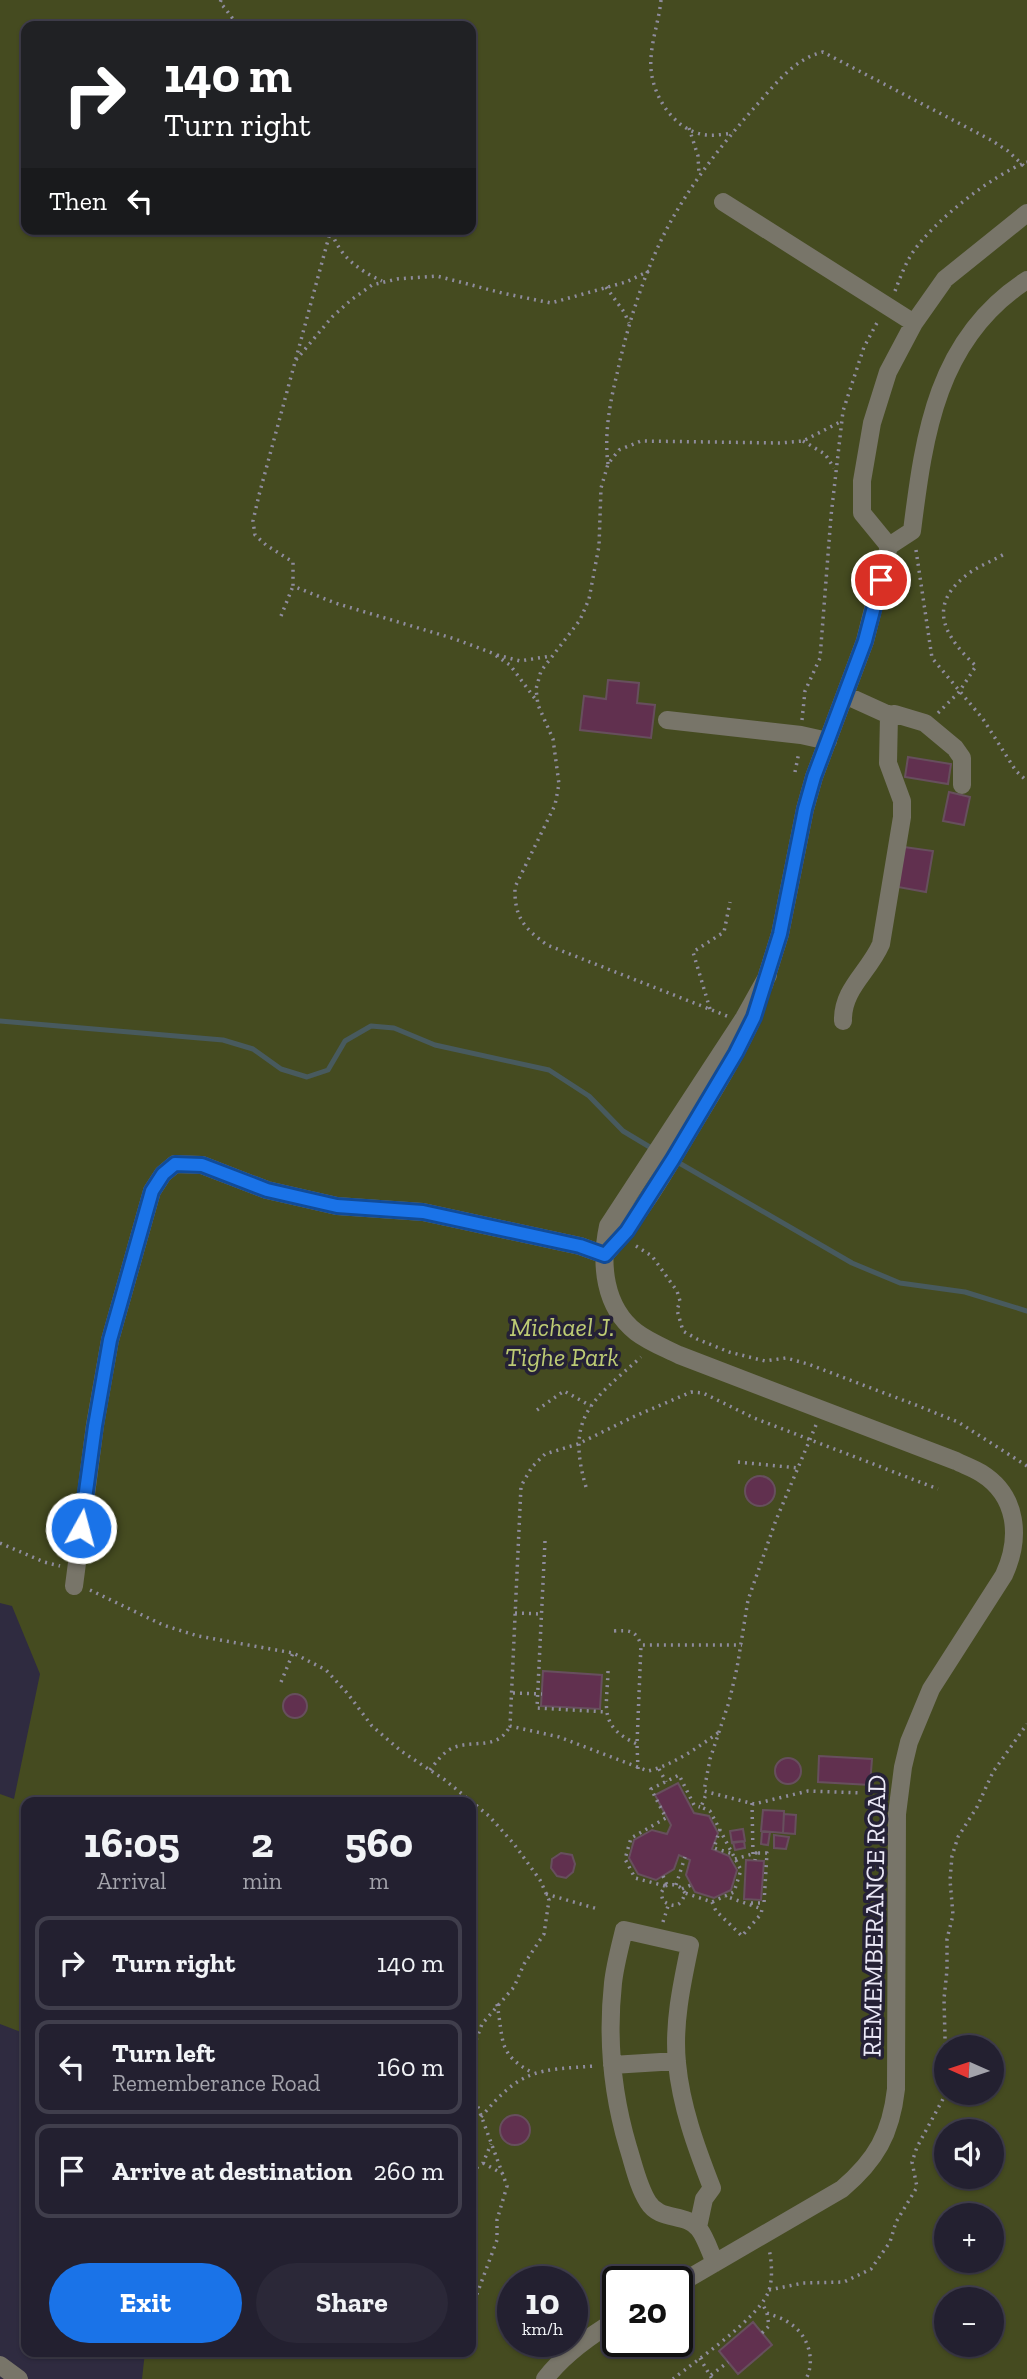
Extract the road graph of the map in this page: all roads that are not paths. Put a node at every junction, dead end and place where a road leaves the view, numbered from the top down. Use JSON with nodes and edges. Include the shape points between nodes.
{"nodes":[{"id":1,"x":723,"y":202,"type":"dead end"},
{"id":2,"x":1027,"y":213,"type":"edge"},
{"id":3,"x":1027,"y":280,"type":"edge"},
{"id":4,"x":914,"y":323,"type":"junction"},
{"id":5,"x":889,"y":545,"type":"junction"},
{"id":6,"x":845,"y":695,"type":"junction"},
{"id":7,"x":889,"y":715,"type":"junction"},
{"id":8,"x":667,"y":720,"type":"dead end"},
{"id":9,"x":828,"y":741,"type":"junction"},
{"id":10,"x":962,"y":785,"type":"dead end"},
{"id":11,"x":768,"y":975,"type":"junction"},
{"id":12,"x":844,"y":1021,"type":"dead end"},
{"id":13,"x":605,"y":1255,"type":"junction"},
{"id":14,"x":74,"y":1586,"type":"road end"},
{"id":15,"x":677,"y":2060,"type":"junction"},
{"id":16,"x":611,"y":2065,"type":"junction"},
{"id":17,"x":698,"y":2227,"type":"junction"},
{"id":18,"x":715,"y":2263,"type":"junction"},
{"id":19,"x":693,"y":2276,"type":"edge"},
{"id":20,"x":602,"y":2329,"type":"edge"},
{"id":21,"x":0,"y":2365,"type":"edge"},
{"id":22,"x":19,"y":2379,"type":"edge"},
{"id":23,"x":545,"y":2379,"type":"edge"}],
"edges":[{"from":1,"to":4,"type":"street"},
{"from":2,"to":4,"type":"street","via":[[945,279]]},
{"from":3,"to":5,"type":"street","via":[[994,306],[954,360],[936,399],[922,453],[912,531]]},
{"from":4,"to":5,"type":"street","via":[[888,372],[872,423],[862,481],[862,513]]},
{"from":5,"to":6,"type":"street","name":"REMEMBERANCE ROAD","via":[[865,641]]},
{"from":6,"to":7,"type":"street"},
{"from":6,"to":9,"type":"street","name":"REMEMBERANCE ROAD"},
{"from":7,"to":10,"type":"street","via":[[925,723],[955,748],[962,758]]},
{"from":7,"to":12,"type":"street","via":[[888,763],[902,801],[902,817],[881,944],[850,990],[843,1007]]},
{"from":8,"to":9,"type":"street"},
{"from":9,"to":11,"type":"street","name":"REMEMBERANCE ROAD","via":[[805,809]]},
{"from":11,"to":13,"type":"street","name":"REMEMBERANCE ROAD","via":[[736,1053],[664,1172]]},
{"from":11,"to":13,"type":"street","name":"REMEMBERANCE ROAD","via":[[608,1226]]},
{"from":13,"to":14,"type":"street","via":[[423,1212],[337,1206],[267,1190],[202,1165],[175,1164],[152,1191],[110,1340]]},
{"from":13,"to":18,"type":"street","name":"REMEMBERANCE ROAD","via":[[609,1295],[634,1330],[679,1355],[981,1473],[1011,1510],[1015,1540],[1004,1575],[930,1689],[903,1767],[897,1814],[896,2089],[890,2125],[878,2152],[842,2189]]},
{"from":15,"to":16,"type":"street"},
{"from":15,"to":16,"type":"street","via":[[678,2013],[690,1945],[624,1930],[613,1980]]},
{"from":15,"to":17,"type":"street","via":[[682,2095],[712,2188],[704,2199]]},
{"from":16,"to":17,"type":"street","via":[[620,2119],[649,2204],[668,2217]]},
{"from":17,"to":18,"type":"street"},
{"from":18,"to":19,"type":"street","name":"REMEMBERANCE ROAD"},
{"from":20,"to":23,"type":"street"},
{"from":21,"to":22,"type":"street"}]}
